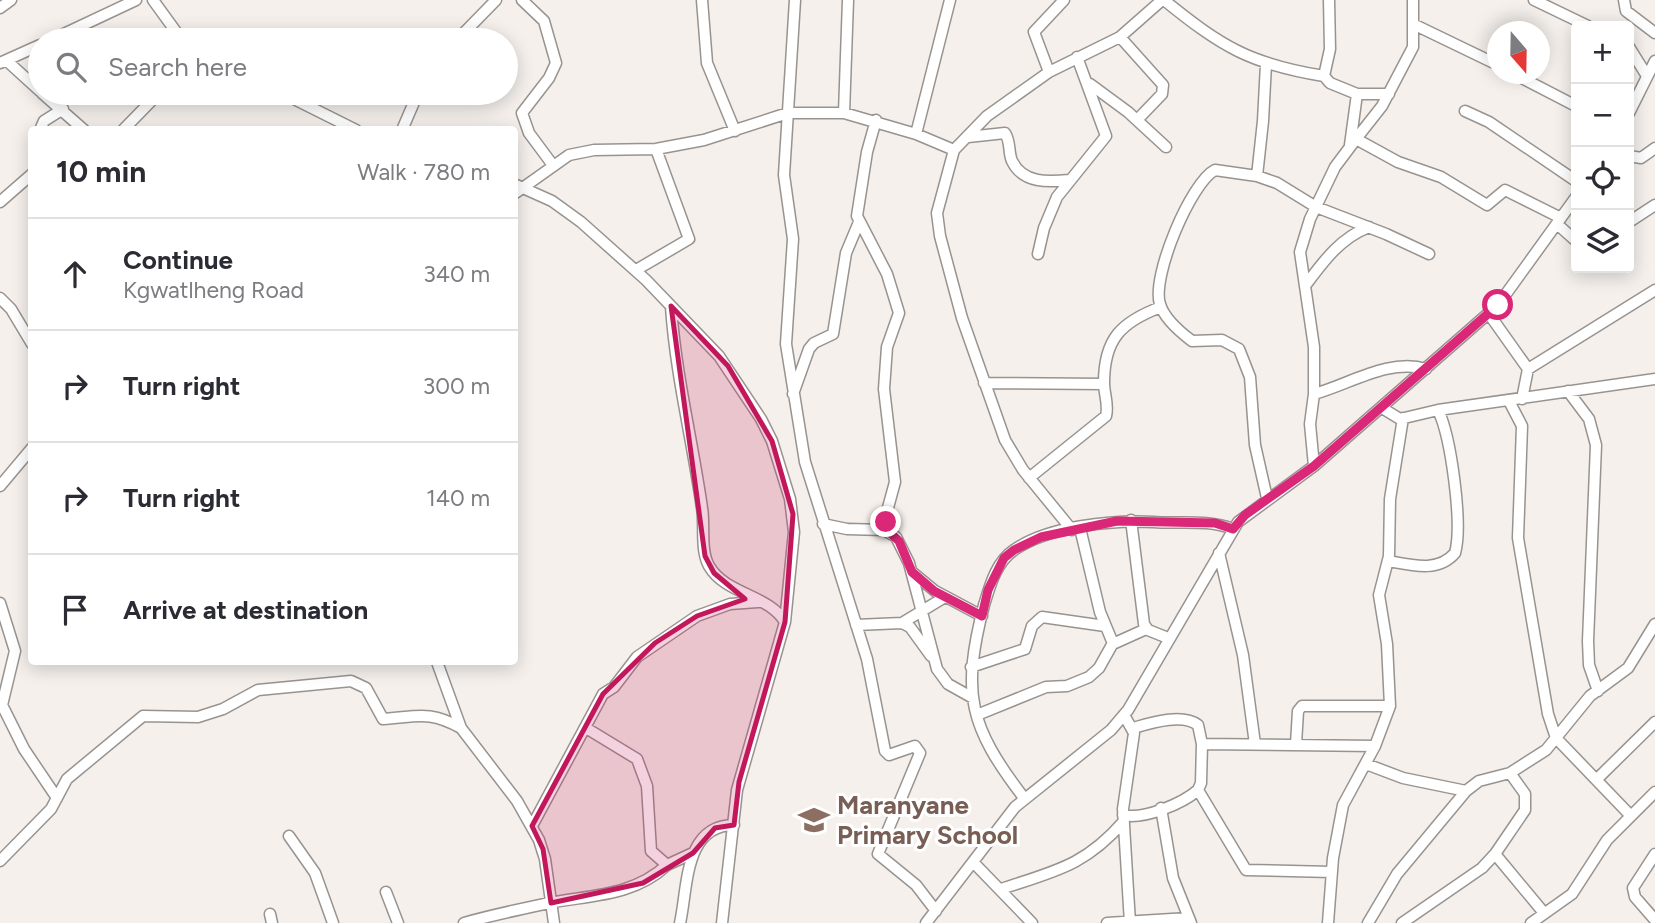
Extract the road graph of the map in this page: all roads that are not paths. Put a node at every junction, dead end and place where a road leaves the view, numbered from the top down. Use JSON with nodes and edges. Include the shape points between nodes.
{"nodes":[{"id":1,"x":11,"y":0,"type":"edge"},
{"id":2,"x":136,"y":0,"type":"edge"},
{"id":3,"x":153,"y":0,"type":"edge"},
{"id":4,"x":496,"y":0,"type":"edge"},
{"id":5,"x":522,"y":0,"type":"edge"},
{"id":6,"x":702,"y":0,"type":"edge"},
{"id":7,"x":795,"y":0,"type":"edge"},
{"id":8,"x":848,"y":0,"type":"edge"},
{"id":9,"x":950,"y":0,"type":"edge"},
{"id":10,"x":1065,"y":0,"type":"edge"},
{"id":11,"x":1163,"y":0,"type":"edge"},
{"id":12,"x":1329,"y":0,"type":"edge"},
{"id":13,"x":1413,"y":0,"type":"edge"},
{"id":14,"x":1534,"y":0,"type":"edge"},
{"id":15,"x":1623,"y":0,"type":"edge"},
{"id":16,"x":0,"y":8,"type":"edge"},
{"id":17,"x":1578,"y":21,"type":"edge"},
{"id":18,"x":1413,"y":24,"type":"junction"},
{"id":19,"x":76,"y":28,"type":"edge"},
{"id":20,"x":173,"y":28,"type":"edge"},
{"id":21,"x":469,"y":28,"type":"edge"},
{"id":22,"x":1655,"y":33,"type":"edge"},
{"id":23,"x":1120,"y":37,"type":"junction"},
{"id":24,"x":28,"y":51,"type":"edge"},
{"id":25,"x":1634,"y":55,"type":"edge"},
{"id":26,"x":1077,"y":57,"type":"junction"},
{"id":27,"x":1487,"y":60,"type":"edge"},
{"id":28,"x":1655,"y":61,"type":"edge"},
{"id":29,"x":4,"y":62,"type":"edge"},
{"id":30,"x":1266,"y":64,"type":"junction"},
{"id":31,"x":1049,"y":72,"type":"junction"},
{"id":32,"x":1324,"y":76,"type":"junction"},
{"id":33,"x":1647,"y":76,"type":"junction"},
{"id":34,"x":28,"y":81,"type":"edge"},
{"id":35,"x":1090,"y":84,"type":"junction"},
{"id":36,"x":1533,"y":84,"type":"edge"},
{"id":37,"x":1357,"y":94,"type":"junction"},
{"id":38,"x":1389,"y":94,"type":"junction"},
{"id":39,"x":1571,"y":103,"type":"edge"},
{"id":40,"x":1634,"y":103,"type":"edge"},
{"id":41,"x":58,"y":105,"type":"edge"},
{"id":42,"x":147,"y":105,"type":"edge"},
{"id":43,"x":306,"y":105,"type":"edge"},
{"id":44,"x":413,"y":105,"type":"edge"},
{"id":45,"x":63,"y":109,"type":"junction"},
{"id":46,"x":1465,"y":111,"type":"dead end"},
{"id":47,"x":789,"y":113,"type":"junction"},
{"id":48,"x":844,"y":113,"type":"junction"},
{"id":49,"x":1137,"y":120,"type":"junction"},
{"id":50,"x":876,"y":121,"type":"junction"},
{"id":51,"x":42,"y":126,"type":"edge"},
{"id":52,"x":80,"y":126,"type":"edge"},
{"id":53,"x":127,"y":126,"type":"edge"},
{"id":54,"x":348,"y":126,"type":"edge"},
{"id":55,"x":404,"y":126,"type":"edge"},
{"id":56,"x":735,"y":131,"type":"junction"},
{"id":57,"x":916,"y":134,"type":"junction"},
{"id":58,"x":968,"y":137,"type":"junction"},
{"id":59,"x":1353,"y":142,"type":"junction"},
{"id":60,"x":1166,"y":147,"type":"dead end"},
{"id":61,"x":1655,"y":148,"type":"edge"},
{"id":62,"x":656,"y":149,"type":"junction"},
{"id":63,"x":954,"y":150,"type":"junction"},
{"id":64,"x":1634,"y":157,"type":"edge"},
{"id":65,"x":552,"y":164,"type":"junction"},
{"id":66,"x":1256,"y":176,"type":"junction"},
{"id":67,"x":28,"y":177,"type":"edge"},
{"id":68,"x":1571,"y":178,"type":"edge"},
{"id":69,"x":1069,"y":180,"type":"junction"},
{"id":70,"x":518,"y":185,"type":"edge"},
{"id":71,"x":526,"y":188,"type":"junction"},
{"id":72,"x":518,"y":192,"type":"edge"},
{"id":73,"x":0,"y":202,"type":"edge"},
{"id":74,"x":1571,"y":204,"type":"edge"},
{"id":75,"x":1655,"y":205,"type":"edge"},
{"id":76,"x":1316,"y":207,"type":"junction"},
{"id":77,"x":1634,"y":219,"type":"edge"},
{"id":78,"x":1559,"y":221,"type":"junction"},
{"id":79,"x":859,"y":222,"type":"junction"},
{"id":80,"x":1369,"y":227,"type":"junction"},
{"id":81,"x":1571,"y":235,"type":"edge"},
{"id":82,"x":1038,"y":254,"type":"dead end"},
{"id":83,"x":1429,"y":254,"type":"dead end"},
{"id":84,"x":636,"y":270,"type":"junction"},
{"id":85,"x":1305,"y":287,"type":"junction"},
{"id":86,"x":1655,"y":290,"type":"edge"},
{"id":87,"x":0,"y":298,"type":"edge"},
{"id":88,"x":671,"y":306,"type":"junction"},
{"id":89,"x":1161,"y":307,"type":"junction"},
{"id":90,"x":1489,"y":314,"type":"junction"},
{"id":91,"x":28,"y":337,"type":"edge"},
{"id":92,"x":1426,"y":369,"type":"junction"},
{"id":93,"x":1528,"y":369,"type":"junction"},
{"id":94,"x":1655,"y":379,"type":"edge"},
{"id":95,"x":984,"y":383,"type":"junction"},
{"id":96,"x":1104,"y":384,"type":"junction"},
{"id":97,"x":1568,"y":391,"type":"junction"},
{"id":98,"x":793,"y":394,"type":"junction"},
{"id":99,"x":1314,"y":394,"type":"junction"},
{"id":100,"x":1522,"y":399,"type":"junction"},
{"id":101,"x":1509,"y":401,"type":"junction"},
{"id":102,"x":1381,"y":408,"type":"junction"},
{"id":103,"x":1438,"y":410,"type":"junction"},
{"id":104,"x":1404,"y":418,"type":"junction"},
{"id":105,"x":28,"y":453,"type":"edge"},
{"id":106,"x":1314,"y":466,"type":"junction"},
{"id":107,"x":1029,"y":478,"type":"junction"},
{"id":108,"x":0,"y":486,"type":"edge"},
{"id":109,"x":1268,"y":498,"type":"junction"},
{"id":110,"x":1131,"y":520,"type":"junction"},
{"id":111,"x":823,"y":524,"type":"junction"},
{"id":112,"x":1076,"y":529,"type":"junction"},
{"id":113,"x":1233,"y":529,"type":"junction"},
{"id":114,"x":889,"y":532,"type":"junction"},
{"id":115,"x":1219,"y":553,"type":"junction"},
{"id":116,"x":1388,"y":561,"type":"junction"},
{"id":117,"x":912,"y":572,"type":"junction"},
{"id":118,"x":945,"y":597,"type":"junction"},
{"id":119,"x":762,"y":602,"type":"junction"},
{"id":120,"x":0,"y":603,"type":"edge"},
{"id":121,"x":924,"y":612,"type":"junction"},
{"id":122,"x":982,"y":616,"type":"junction"},
{"id":123,"x":785,"y":622,"type":"junction"},
{"id":124,"x":902,"y":623,"type":"junction"},
{"id":125,"x":1655,"y":624,"type":"edge"},
{"id":126,"x":856,"y":625,"type":"junction"},
{"id":127,"x":1105,"y":626,"type":"junction"},
{"id":128,"x":1146,"y":629,"type":"junction"},
{"id":129,"x":1168,"y":638,"type":"junction"},
{"id":130,"x":1113,"y":643,"type":"junction"},
{"id":131,"x":933,"y":659,"type":"junction"},
{"id":132,"x":438,"y":665,"type":"edge"},
{"id":133,"x":971,"y":667,"type":"junction"},
{"id":134,"x":1598,"y":691,"type":"junction"},
{"id":135,"x":973,"y":698,"type":"junction"},
{"id":136,"x":1390,"y":706,"type":"junction"},
{"id":137,"x":977,"y":715,"type":"junction"},
{"id":138,"x":1124,"y":715,"type":"junction"},
{"id":139,"x":1655,"y":722,"type":"edge"},
{"id":140,"x":461,"y":728,"type":"junction"},
{"id":141,"x":586,"y":728,"type":"junction"},
{"id":142,"x":1133,"y":728,"type":"junction"},
{"id":143,"x":1556,"y":738,"type":"junction"},
{"id":144,"x":1202,"y":744,"type":"junction"},
{"id":145,"x":1255,"y":744,"type":"junction"},
{"id":146,"x":1296,"y":744,"type":"junction"},
{"id":147,"x":1375,"y":746,"type":"junction"},
{"id":148,"x":1366,"y":764,"type":"junction"},
{"id":149,"x":1510,"y":773,"type":"junction"},
{"id":150,"x":1597,"y":779,"type":"junction"},
{"id":151,"x":1198,"y":790,"type":"junction"},
{"id":152,"x":1466,"y":791,"type":"junction"},
{"id":153,"x":1655,"y":792,"type":"edge"},
{"id":154,"x":57,"y":798,"type":"junction"},
{"id":155,"x":1024,"y":798,"type":"junction"},
{"id":156,"x":1161,"y":808,"type":"junction"},
{"id":157,"x":1630,"y":815,"type":"junction"},
{"id":158,"x":1123,"y":818,"type":"junction"},
{"id":159,"x":734,"y":825,"type":"junction"},
{"id":160,"x":532,"y":826,"type":"junction"},
{"id":161,"x":289,"y":836,"type":"dead end"},
{"id":162,"x":693,"y":853,"type":"junction"},
{"id":163,"x":1655,"y":853,"type":"edge"},
{"id":164,"x":1495,"y":854,"type":"junction"},
{"id":165,"x":0,"y":861,"type":"edge"},
{"id":166,"x":973,"y":862,"type":"junction"},
{"id":167,"x":667,"y":865,"type":"junction"},
{"id":168,"x":1332,"y":872,"type":"junction"},
{"id":169,"x":1001,"y":889,"type":"junction"},
{"id":170,"x":386,"y":892,"type":"dead end"},
{"id":171,"x":551,"y":903,"type":"junction"},
{"id":172,"x":936,"y":911,"type":"junction"},
{"id":173,"x":1547,"y":911,"type":"junction"},
{"id":174,"x":483,"y":920,"type":"edge"},
{"id":175,"x":1190,"y":920,"type":"edge"},
{"id":176,"x":1655,"y":920,"type":"edge"},
{"id":177,"x":1130,"y":921,"type":"edge"},
{"id":178,"x":332,"y":923,"type":"edge"},
{"id":179,"x":398,"y":923,"type":"edge"},
{"id":180,"x":464,"y":923,"type":"edge"},
{"id":181,"x":554,"y":923,"type":"edge"},
{"id":182,"x":680,"y":923,"type":"edge"},
{"id":183,"x":722,"y":923,"type":"edge"},
{"id":184,"x":926,"y":923,"type":"edge"},
{"id":185,"x":1032,"y":923,"type":"edge"},
{"id":186,"x":1107,"y":923,"type":"edge"},
{"id":187,"x":1328,"y":923,"type":"edge"},
{"id":188,"x":1368,"y":923,"type":"edge"},
{"id":189,"x":1402,"y":923,"type":"edge"},
{"id":190,"x":1531,"y":923,"type":"edge"},
{"id":191,"x":1551,"y":923,"type":"edge"}],
"edges":[{"from":1,"to":16,"type":"street"},
{"from":2,"to":19,"type":"street"},
{"from":3,"to":20,"type":"street"},
{"from":4,"to":21,"type":"street"},
{"from":5,"to":65,"type":"street","via":[[544,21],[556,63],[522,113],[528,133]]},
{"from":6,"to":56,"type":"street","via":[[707,63]]},
{"from":7,"to":47,"type":"street"},
{"from":8,"to":48,"type":"street"},
{"from":9,"to":57,"type":"street"},
{"from":10,"to":31,"type":"street","via":[[1034,32]]},
{"from":11,"to":23,"type":"street"},
{"from":11,"to":30,"type":"street","via":[[1221,42]]},
{"from":12,"to":32,"type":"street","via":[[1330,49]]},
{"from":13,"to":18,"type":"street"},
{"from":14,"to":17,"type":"street"},
{"from":15,"to":22,"type":"street","via":[[1626,11]]},
{"from":18,"to":27,"type":"street"},
{"from":18,"to":38,"type":"street","via":[[1413,47]]},
{"from":23,"to":26,"type":"street"},
{"from":23,"to":49,"type":"street","via":[[1163,85],[1162,94]]},
{"from":24,"to":29,"type":"street"},
{"from":25,"to":33,"type":"street"},
{"from":26,"to":31,"type":"street"},
{"from":26,"to":35,"type":"street"},
{"from":28,"to":33,"type":"street"},
{"from":29,"to":34,"type":"street"},
{"from":30,"to":32,"type":"street"},
{"from":30,"to":66,"type":"street"},
{"from":31,"to":58,"type":"street","via":[[998,106]]},
{"from":32,"to":37,"type":"street"},
{"from":33,"to":40,"type":"street"},
{"from":35,"to":49,"type":"street"},
{"from":35,"to":69,"type":"street","via":[[1107,135]]},
{"from":36,"to":39,"type":"street"},
{"from":37,"to":38,"type":"street"},
{"from":37,"to":59,"type":"street"},
{"from":38,"to":59,"type":"street"},
{"from":41,"to":45,"type":"street"},
{"from":42,"to":53,"type":"street"},
{"from":43,"to":54,"type":"street"},
{"from":44,"to":55,"type":"street"},
{"from":45,"to":51,"type":"street"},
{"from":45,"to":52,"type":"street"},
{"from":46,"to":68,"type":"street"},
{"from":47,"to":48,"type":"street"},
{"from":47,"to":56,"type":"street"},
{"from":47,"to":98,"type":"street","via":[[784,175],[793,239],[786,344]]},
{"from":48,"to":50,"type":"street"},
{"from":49,"to":60,"type":"street"},
{"from":50,"to":57,"type":"street"},
{"from":50,"to":79,"type":"street","via":[[857,210]]},
{"from":56,"to":62,"type":"street"},
{"from":57,"to":63,"type":"street"},
{"from":58,"to":63,"type":"street"},
{"from":58,"to":69,"type":"street","via":[[1005,133],[1011,159],[1030,178]]},
{"from":59,"to":76,"type":"street"},
{"from":59,"to":78,"type":"street","via":[[1441,177],[1487,205],[1506,190]]},
{"from":61,"to":64,"type":"street","via":[[1641,158]]},
{"from":62,"to":65,"type":"street","via":[[594,150]]},
{"from":62,"to":84,"type":"street","via":[[690,239]]},
{"from":63,"to":95,"type":"street","via":[[939,201],[938,225],[961,318]]},
{"from":65,"to":71,"type":"street"},
{"from":66,"to":76,"type":"street"},
{"from":66,"to":89,"type":"street","via":[[1223,170],[1211,173],[1191,201],[1163,263],[1158,295]]},
{"from":67,"to":73,"type":"street"},
{"from":69,"to":82,"type":"street","via":[[1049,212]]},
{"from":70,"to":71,"type":"street"},
{"from":71,"to":72,"type":"street"},
{"from":71,"to":84,"type":"street","via":[[581,222]]},
{"from":74,"to":78,"type":"street"},
{"from":75,"to":77,"type":"street"},
{"from":76,"to":80,"type":"street"},
{"from":76,"to":85,"type":"street","via":[[1300,252]]},
{"from":78,"to":81,"type":"street"},
{"from":78,"to":90,"type":"street"},
{"from":79,"to":98,"type":"street","via":[[846,253],[834,334],[809,349]]},
{"from":79,"to":114,"type":"street","via":[[887,274],[900,313],[887,347],[884,389],[895,482],[886,515]]},
{"from":80,"to":83,"type":"street"},
{"from":80,"to":85,"type":"street","via":[[1335,249]]},
{"from":84,"to":88,"type":"street"},
{"from":85,"to":99,"type":"street","via":[[1313,332]]},
{"from":86,"to":93,"type":"street"},
{"from":87,"to":91,"type":"street"},
{"from":88,"to":119,"type":"street","via":[[677,382],[696,467],[708,564],[727,584]]},
{"from":88,"to":123,"type":"street","via":[[728,366],[772,441],[793,514]]},
{"from":89,"to":96,"type":"street","via":[[1114,336]]},
{"from":89,"to":109,"type":"street","via":[[1192,341],[1222,340],[1239,349],[1250,377],[1255,445]]},
{"from":90,"to":92,"type":"street"},
{"from":90,"to":93,"type":"street"},
{"from":92,"to":99,"type":"street","via":[[1411,364],[1395,366]]},
{"from":92,"to":102,"type":"street"},
{"from":93,"to":100,"type":"street"},
{"from":94,"to":97,"type":"street"},
{"from":95,"to":96,"type":"street"},
{"from":95,"to":107,"type":"street","via":[[1005,440]]},
{"from":96,"to":107,"type":"street","via":[[1106,416]]},
{"from":97,"to":100,"type":"street"},
{"from":97,"to":134,"type":"street","via":[[1589,419],[1596,445],[1588,640],[1589,665]]},
{"from":98,"to":111,"type":"street","via":[[805,462]]},
{"from":99,"to":106,"type":"street","via":[[1310,424]]},
{"from":100,"to":101,"type":"street"},
{"from":101,"to":103,"type":"street"},
{"from":101,"to":143,"type":"street","via":[[1520,418],[1523,445],[1517,522],[1524,585],[1539,676]]},
{"from":102,"to":104,"type":"street"},
{"from":102,"to":106,"type":"street"},
{"from":103,"to":104,"type":"street"},
{"from":103,"to":116,"type":"street","via":[[1452,460],[1458,545],[1447,561],[1429,566]]},
{"from":104,"to":116,"type":"street","via":[[1391,499]]},
{"from":105,"to":108,"type":"street"},
{"from":106,"to":109,"type":"street"},
{"from":107,"to":112,"type":"street"},
{"from":109,"to":113,"type":"street"},
{"from":110,"to":112,"type":"street"},
{"from":110,"to":113,"type":"street","via":[[1215,523]]},
{"from":110,"to":128,"type":"street"},
{"from":111,"to":114,"type":"street"},
{"from":111,"to":126,"type":"street"},
{"from":112,"to":122,"type":"street","via":[[1027,543],[1004,558],[988,590]]},
{"from":112,"to":127,"type":"street"},
{"from":113,"to":115,"type":"street"},
{"from":114,"to":117,"type":"street","via":[[899,541]]},
{"from":115,"to":129,"type":"street"},
{"from":115,"to":145,"type":"street","via":[[1243,655]]},
{"from":116,"to":136,"type":"street","via":[[1379,595]]},
{"from":117,"to":118,"type":"street"},
{"from":117,"to":121,"type":"street"},
{"from":118,"to":121,"type":"street"},
{"from":118,"to":122,"type":"street"},
{"from":119,"to":123,"type":"street","via":[[778,611]]},
{"from":119,"to":141,"type":"street","via":[[714,609],[655,643],[603,694]]},
{"from":120,"to":154,"type":"street","via":[[15,651],[2,705]]},
{"from":121,"to":124,"type":"street"},
{"from":121,"to":131,"type":"street"},
{"from":122,"to":133,"type":"street"},
{"from":123,"to":159,"type":"street","via":[[739,782]]},
{"from":124,"to":126,"type":"street"},
{"from":124,"to":131,"type":"street"},
{"from":125,"to":134,"type":"street","via":[[1628,668]]},
{"from":126,"to":172,"type":"street","via":[[886,754],[915,746],[920,753],[878,854],[916,885]]},
{"from":127,"to":130,"type":"street"},
{"from":127,"to":133,"type":"street","via":[[1042,617],[1032,626],[1025,649]]},
{"from":128,"to":129,"type":"street"},
{"from":128,"to":130,"type":"street"},
{"from":129,"to":138,"type":"street"},
{"from":130,"to":137,"type":"street","via":[[1089,677],[1067,686],[1046,687]]},
{"from":131,"to":135,"type":"street","via":[[942,679]]},
{"from":132,"to":140,"type":"street"},
{"from":133,"to":135,"type":"street"},
{"from":134,"to":143,"type":"street"},
{"from":135,"to":137,"type":"street"},
{"from":136,"to":146,"type":"street","via":[[1301,706]]},
{"from":136,"to":147,"type":"street"},
{"from":137,"to":155,"type":"street","via":[[990,753]]},
{"from":138,"to":142,"type":"street"},
{"from":138,"to":155,"type":"street"},
{"from":139,"to":150,"type":"street"},
{"from":140,"to":154,"type":"street","via":[[423,714],[383,719],[366,688],[351,681],[258,690],[198,717],[139,717],[67,779]]},
{"from":140,"to":160,"type":"street"},
{"from":141,"to":160,"type":"street"},
{"from":141,"to":167,"type":"street","via":[[637,759],[646,780],[650,848]]},
{"from":142,"to":144,"type":"street","via":[[1191,720],[1198,725]]},
{"from":142,"to":158,"type":"street"},
{"from":143,"to":149,"type":"street","via":[[1533,760]]},
{"from":143,"to":150,"type":"street"},
{"from":144,"to":145,"type":"street"},
{"from":144,"to":151,"type":"street"},
{"from":145,"to":146,"type":"street"},
{"from":146,"to":147,"type":"street"},
{"from":147,"to":148,"type":"street"},
{"from":148,"to":152,"type":"street","via":[[1403,778]]},
{"from":148,"to":168,"type":"street","via":[[1346,798]]},
{"from":149,"to":152,"type":"street","via":[[1479,781]]},
{"from":149,"to":164,"type":"street","via":[[1522,786],[1525,810]]},
{"from":150,"to":157,"type":"street"},
{"from":151,"to":156,"type":"street"},
{"from":151,"to":168,"type":"street","via":[[1246,870]]},
{"from":152,"to":188,"type":"street","via":[[1397,874]]},
{"from":153,"to":157,"type":"street"},
{"from":154,"to":165,"type":"street"},
{"from":155,"to":166,"type":"street"},
{"from":156,"to":158,"type":"street"},
{"from":156,"to":175,"type":"street","via":[[1173,878]]},
{"from":157,"to":173,"type":"street","via":[[1600,849],[1576,888]]},
{"from":158,"to":169,"type":"street","via":[[1099,847],[1080,861]]},
{"from":158,"to":177,"type":"street"},
{"from":159,"to":162,"type":"street","via":[[707,833]]},
{"from":159,"to":183,"type":"street"},
{"from":160,"to":171,"type":"street","via":[[543,849]]},
{"from":161,"to":178,"type":"street","via":[[315,873]]},
{"from":162,"to":167,"type":"street"},
{"from":162,"to":182,"type":"street"},
{"from":163,"to":176,"type":"street","via":[[1633,888]]},
{"from":164,"to":173,"type":"street"},
{"from":164,"to":189,"type":"street"},
{"from":166,"to":169,"type":"street"},
{"from":166,"to":172,"type":"street"},
{"from":167,"to":171,"type":"street","via":[[650,880],[623,891]]},
{"from":168,"to":187,"type":"street"},
{"from":169,"to":185,"type":"street"},
{"from":170,"to":179,"type":"street"},
{"from":171,"to":174,"type":"street"},
{"from":171,"to":181,"type":"street"},
{"from":172,"to":184,"type":"street"},
{"from":173,"to":190,"type":"street"},
{"from":173,"to":191,"type":"street"},
{"from":174,"to":180,"type":"street"},
{"from":175,"to":177,"type":"street"},
{"from":177,"to":186,"type":"street"}]}
